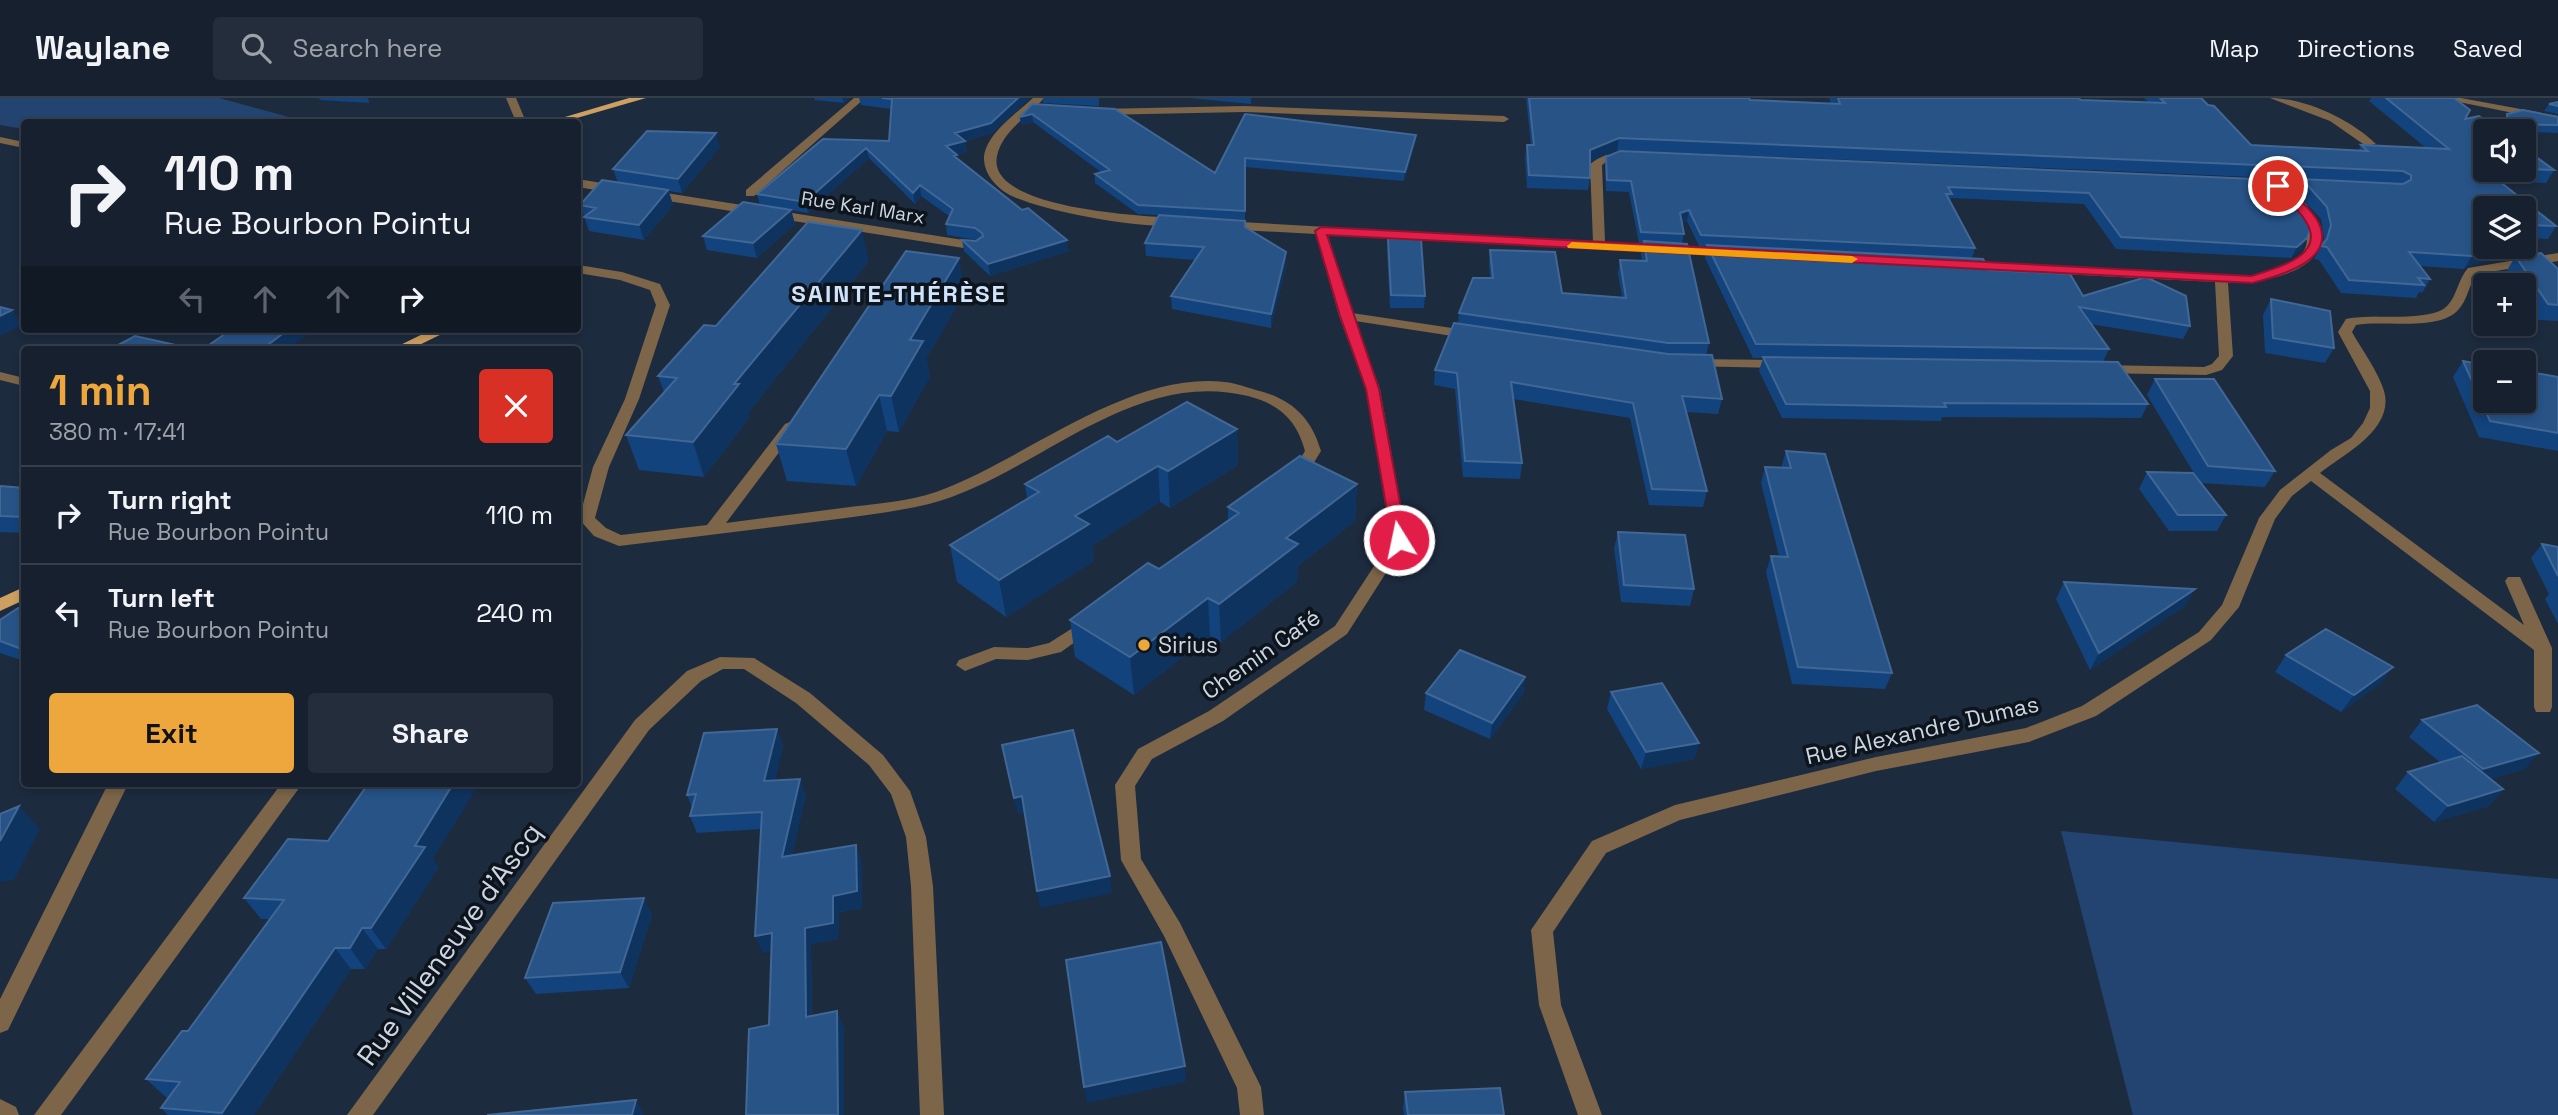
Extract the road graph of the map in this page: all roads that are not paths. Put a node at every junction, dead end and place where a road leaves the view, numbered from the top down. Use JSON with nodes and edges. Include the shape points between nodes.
{"nodes":[{"id":1,"x":511,"y":98,"type":"edge"},
{"id":2,"x":641,"y":98,"type":"edge"},
{"id":3,"x":860,"y":98,"type":"edge"},
{"id":4,"x":2275,"y":98,"type":"edge"},
{"id":5,"x":2444,"y":98,"type":"edge"},
{"id":6,"x":2528,"y":98,"type":"edge"},
{"id":7,"x":1037,"y":105,"type":"edge"},
{"id":8,"x":1080,"y":111,"type":"edge"},
{"id":9,"x":2523,"y":112,"type":"junction"},
{"id":10,"x":520,"y":119,"type":"edge"},
{"id":11,"x":563,"y":119,"type":"edge"},
{"id":12,"x":1504,"y":119,"type":"dead end"},
{"id":13,"x":2558,"y":121,"type":"edge"},
{"id":14,"x":0,"y":139,"type":"edge"},
{"id":15,"x":21,"y":144,"type":"edge"},
{"id":16,"x":2370,"y":144,"type":"edge"},
{"id":17,"x":1644,"y":157,"type":"edge"},
{"id":18,"x":581,"y":183,"type":"edge"},
{"id":19,"x":2251,"y":184,"type":"edge"},
{"id":20,"x":2278,"y":186,"type":"junction"},
{"id":21,"x":2330,"y":187,"type":"edge"},
{"id":22,"x":750,"y":192,"type":"dead end"},
{"id":23,"x":1188,"y":223,"type":"edge"},
{"id":24,"x":1214,"y":225,"type":"edge"},
{"id":25,"x":1321,"y":231,"type":"junction"},
{"id":26,"x":976,"y":246,"type":"edge"},
{"id":27,"x":1600,"y":247,"type":"junction"},
{"id":28,"x":1746,"y":254,"type":"edge"},
{"id":29,"x":2555,"y":260,"type":"edge"},
{"id":30,"x":1947,"y":264,"type":"edge"},
{"id":31,"x":581,"y":270,"type":"edge"},
{"id":32,"x":2221,"y":279,"type":"junction"},
{"id":33,"x":1346,"y":316,"type":"junction"},
{"id":34,"x":436,"y":333,"type":"edge"},
{"id":35,"x":1492,"y":338,"type":"edge"},
{"id":36,"x":406,"y":346,"type":"edge"},
{"id":37,"x":1678,"y":363,"type":"edge"},
{"id":38,"x":1796,"y":364,"type":"edge"},
{"id":39,"x":2083,"y":369,"type":"edge"},
{"id":40,"x":0,"y":376,"type":"edge"},
{"id":41,"x":21,"y":381,"type":"edge"},
{"id":42,"x":801,"y":412,"type":"edge"},
{"id":43,"x":2311,"y":474,"type":"junction"},
{"id":44,"x":1280,"y":492,"type":"edge"},
{"id":45,"x":712,"y":530,"type":"junction"},
{"id":46,"x":2514,"y":581,"type":"dead end"},
{"id":47,"x":21,"y":594,"type":"edge"},
{"id":48,"x":0,"y":605,"type":"edge"},
{"id":49,"x":1106,"y":612,"type":"edge"},
{"id":50,"x":2543,"y":648,"type":"junction"},
{"id":51,"x":965,"y":665,"type":"dead end"},
{"id":52,"x":2543,"y":707,"type":"dead end"},
{"id":53,"x":117,"y":787,"type":"edge"},
{"id":54,"x":290,"y":787,"type":"edge"},
{"id":55,"x":0,"y":1023,"type":"edge"},
{"id":56,"x":0,"y":1110,"type":"edge"},
{"id":57,"x":7,"y":1115,"type":"edge"},
{"id":58,"x":46,"y":1115,"type":"edge"},
{"id":59,"x":359,"y":1115,"type":"edge"},
{"id":60,"x":932,"y":1115,"type":"edge"},
{"id":61,"x":1252,"y":1115,"type":"edge"},
{"id":62,"x":1590,"y":1115,"type":"edge"}],
"edges":[{"from":1,"to":10,"type":"street"},
{"from":2,"to":11,"type":"main road"},
{"from":3,"to":22,"type":"street"},
{"from":4,"to":16,"type":"street","via":[[2334,119]]},
{"from":5,"to":9,"type":"street"},
{"from":6,"to":9,"type":"street"},
{"from":7,"to":23,"type":"street","via":[[995,143],[991,173],[1004,186],[1024,197],[1102,217]]},
{"from":8,"to":12,"type":"street","via":[[1257,109]]},
{"from":9,"to":13,"type":"street"},
{"from":14,"to":15,"type":"street"},
{"from":17,"to":27,"type":"street","via":[[1607,157],[1596,164]]},
{"from":18,"to":26,"type":"street","name":"Rue Karl Marx"},
{"from":19,"to":20,"type":"street"},
{"from":20,"to":21,"type":"street"},
{"from":20,"to":32,"type":"street","via":[[2312,220],[2315,240],[2309,256],[2291,268],[2252,280]]},
{"from":24,"to":25,"type":"street"},
{"from":25,"to":27,"type":"street"},
{"from":25,"to":33,"type":"street","name":"Chemin Café"},
{"from":27,"to":28,"type":"street"},
{"from":29,"to":43,"type":"street","name":"Rue Alexandre Dumas","via":[[2473,271],[2464,278],[2449,312],[2351,322],[2345,332],[2376,391],[2376,408],[2356,441]]},
{"from":30,"to":32,"type":"street"},
{"from":31,"to":45,"type":"street","via":[[622,275],[655,287],[663,305],[632,399],[601,467],[587,519],[600,533],[619,541]]},
{"from":32,"to":39,"type":"street","via":[[2226,356],[2217,367],[2206,371]]},
{"from":33,"to":35,"type":"street"},
{"from":33,"to":61,"type":"street","name":"Chemin Café","via":[[1373,389],[1399,540],[1341,630],[1216,716],[1145,754],[1125,785],[1130,860],[1172,930],[1248,1087]]},
{"from":34,"to":36,"type":"main road"},
{"from":37,"to":38,"type":"street"},
{"from":40,"to":41,"type":"street"},
{"from":42,"to":45,"type":"street"},
{"from":43,"to":50,"type":"street"},
{"from":43,"to":62,"type":"street","name":"Rue Alexandre Dumas","via":[[2286,494],[2267,518],[2230,607],[2205,636],[2089,711],[2029,735],[1876,764],[1675,813],[1599,848],[1542,930],[1549,1005]]},
{"from":44,"to":45,"type":"street","via":[[1305,468],[1313,451],[1309,433],[1277,400],[1245,387],[1205,387],[1135,401],[1003,470],[939,496]]},
{"from":46,"to":50,"type":"street"},
{"from":47,"to":48,"type":"main road"},
{"from":49,"to":51,"type":"street","via":[[1055,648],[1028,654],[994,653]]},
{"from":50,"to":52,"type":"street"},
{"from":53,"to":55,"type":"street"},
{"from":54,"to":58,"type":"street"},
{"from":56,"to":57,"type":"street"},
{"from":59,"to":60,"type":"street","name":"Rue Villeneuve d'Ascq","via":[[642,725],[694,676],[720,663],[748,663],[803,698],[876,760],[900,790],[916,837],[922,886]]}]}
